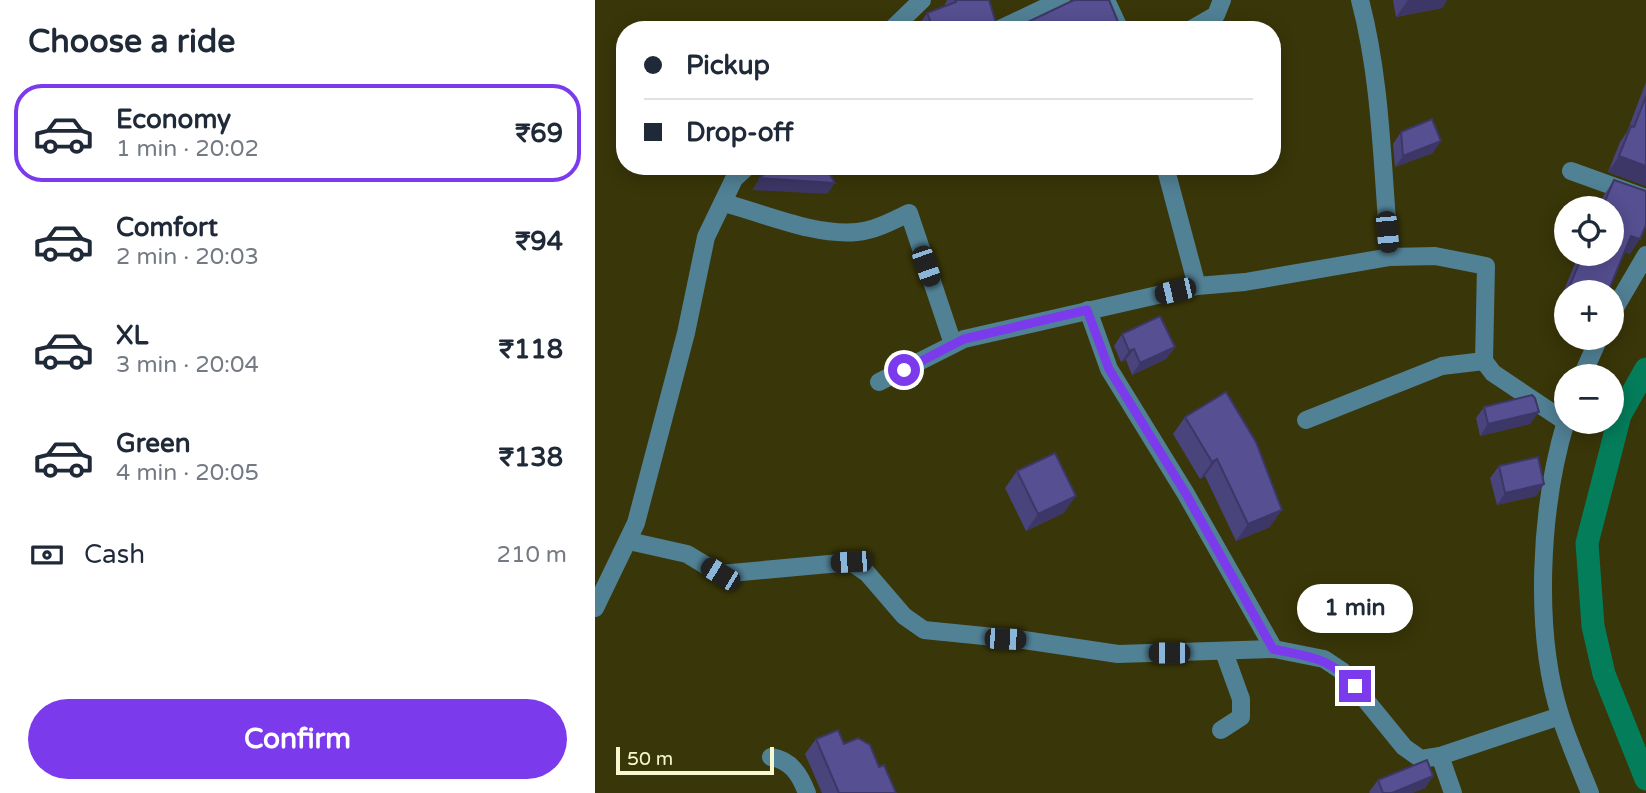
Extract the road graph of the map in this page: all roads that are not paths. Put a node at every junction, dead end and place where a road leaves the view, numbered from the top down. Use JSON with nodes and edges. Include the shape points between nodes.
{"nodes":[{"id":1,"x":922,"y":0,"type":"edge"},
{"id":2,"x":1061,"y":0,"type":"edge"},
{"id":3,"x":1106,"y":0,"type":"edge"},
{"id":4,"x":1222,"y":0,"type":"edge"},
{"id":5,"x":1360,"y":0,"type":"edge"},
{"id":6,"x":900,"y":21,"type":"edge"},
{"id":7,"x":1017,"y":21,"type":"edge"},
{"id":8,"x":1116,"y":21,"type":"edge"},
{"id":9,"x":1206,"y":21,"type":"edge"},
{"id":10,"x":1570,"y":171,"type":"dead end"},
{"id":11,"x":738,"y":175,"type":"edge"},
{"id":12,"x":1167,"y":175,"type":"edge"},
{"id":13,"x":1646,"y":198,"type":"edge"},
{"id":14,"x":724,"y":203,"type":"junction"},
{"id":15,"x":1646,"y":255,"type":"edge"},
{"id":16,"x":1390,"y":257,"type":"junction"},
{"id":17,"x":1198,"y":286,"type":"junction"},
{"id":18,"x":1624,"y":293,"type":"edge"},
{"id":19,"x":1087,"y":310,"type":"junction"},
{"id":20,"x":953,"y":344,"type":"junction"},
{"id":21,"x":1483,"y":361,"type":"junction"},
{"id":22,"x":879,"y":382,"type":"dead end"},
{"id":23,"x":1554,"y":414,"type":"edge"},
{"id":24,"x":1305,"y":420,"type":"dead end"},
{"id":25,"x":1563,"y":434,"type":"edge"},
{"id":26,"x":629,"y":541,"type":"junction"},
{"id":27,"x":595,"y":608,"type":"edge"},
{"id":28,"x":1273,"y":649,"type":"junction"},
{"id":29,"x":1224,"y":652,"type":"junction"},
{"id":30,"x":1560,"y":716,"type":"junction"},
{"id":31,"x":1221,"y":730,"type":"dead end"},
{"id":32,"x":1440,"y":756,"type":"junction"},
{"id":33,"x":771,"y":757,"type":"dead end"},
{"id":34,"x":807,"y":793,"type":"edge"},
{"id":35,"x":1453,"y":793,"type":"edge"},
{"id":36,"x":1590,"y":793,"type":"edge"}],
"edges":[{"from":1,"to":6,"type":"street"},
{"from":2,"to":7,"type":"street"},
{"from":3,"to":8,"type":"street"},
{"from":4,"to":9,"type":"street","via":[[1216,15]]},
{"from":5,"to":16,"type":"street","via":[[1377,102]]},
{"from":10,"to":13,"type":"street"},
{"from":11,"to":14,"type":"street"},
{"from":12,"to":17,"type":"street"},
{"from":14,"to":20,"type":"street","via":[[827,231],[877,228],[909,214]]},
{"from":14,"to":26,"type":"street","via":[[706,237],[686,333]]},
{"from":15,"to":18,"type":"street"},
{"from":16,"to":17,"type":"street"},
{"from":16,"to":21,"type":"street","via":[[1435,256],[1486,266]]},
{"from":17,"to":19,"type":"street"},
{"from":19,"to":20,"type":"street"},
{"from":19,"to":28,"type":"street","via":[[1109,369]]},
{"from":20,"to":22,"type":"street"},
{"from":21,"to":23,"type":"street","via":[[1493,373]]},
{"from":21,"to":24,"type":"street","via":[[1442,366]]},
{"from":25,"to":30,"type":"street","via":[[1553,474],[1542,578],[1543,633]]},
{"from":26,"to":27,"type":"street"},
{"from":26,"to":29,"type":"street","via":[[687,554],[720,574],[851,562],[924,630],[1118,654]]},
{"from":28,"to":29,"type":"street"},
{"from":28,"to":32,"type":"street","via":[[1324,659],[1342,671],[1404,747],[1421,758]]},
{"from":29,"to":31,"type":"street","via":[[1241,699],[1241,717]]},
{"from":30,"to":32,"type":"street"},
{"from":30,"to":36,"type":"street"},
{"from":32,"to":35,"type":"street"},
{"from":33,"to":34,"type":"street","via":[[783,758],[800,775]]}]}
